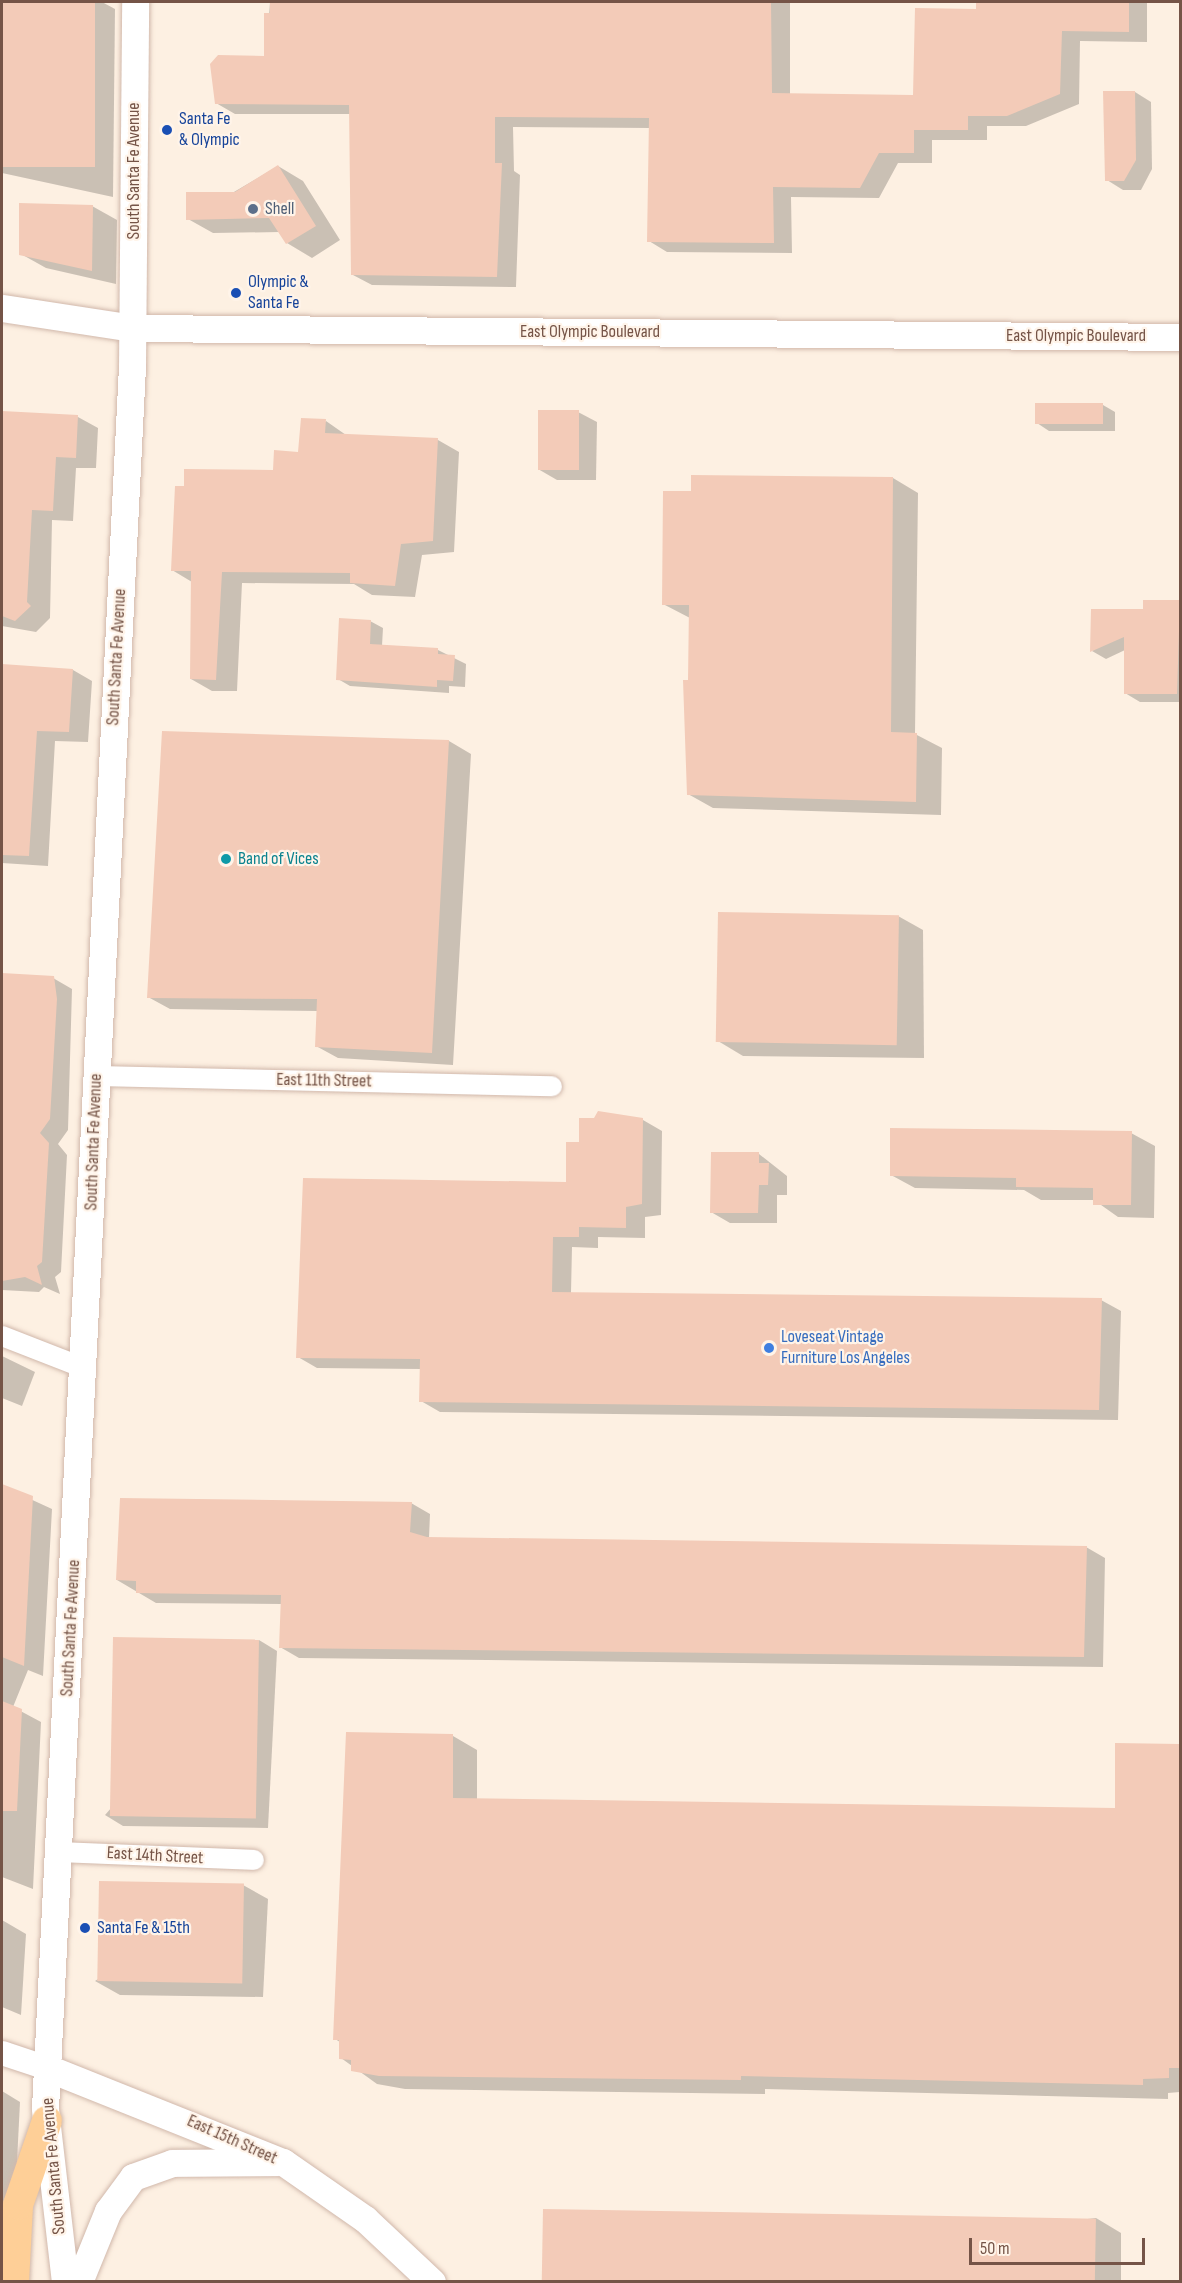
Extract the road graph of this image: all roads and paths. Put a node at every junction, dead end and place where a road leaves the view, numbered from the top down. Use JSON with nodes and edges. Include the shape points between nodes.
{"nodes":[{"id":1,"x":135,"y":2,"type":"edge"},
{"id":2,"x":2,"y":308,"type":"edge"},
{"id":3,"x":133,"y":328,"type":"junction"},
{"id":4,"x":1180,"y":337,"type":"edge"},
{"id":5,"x":96,"y":1076,"type":"junction"},
{"id":6,"x":552,"y":1086,"type":"dead end"},
{"id":7,"x":2,"y":1336,"type":"edge"},
{"id":8,"x":84,"y":1368,"type":"junction"},
{"id":9,"x":56,"y":1852,"type":"junction"},
{"id":10,"x":254,"y":1860,"type":"dead end"},
{"id":11,"x":2,"y":2053,"type":"edge"},
{"id":12,"x":50,"y":2069,"type":"junction"},
{"id":13,"x":46,"y":2121,"type":"junction"},
{"id":14,"x":283,"y":2162,"type":"junction"},
{"id":15,"x":14,"y":2282,"type":"edge"},
{"id":16,"x":65,"y":2282,"type":"edge"},
{"id":17,"x":79,"y":2282,"type":"edge"},
{"id":18,"x":432,"y":2282,"type":"edge"}],
"edges":[{"from":1,"to":3,"type":"main road","name":"South Santa Fe Avenue"},
{"from":2,"to":3,"type":"main road","name":"East Olympic Boulevard"},
{"from":3,"to":4,"type":"main road","name":"East Olympic Boulevard"},
{"from":3,"to":5,"type":"main road","name":"South Santa Fe Avenue"},
{"from":5,"to":6,"type":"street","name":"East 11th Street"},
{"from":5,"to":8,"type":"main road","name":"South Santa Fe Avenue"},
{"from":7,"to":8,"type":"street"},
{"from":8,"to":9,"type":"main road","name":"South Santa Fe Avenue"},
{"from":9,"to":10,"type":"street","name":"East 14th Street"},
{"from":9,"to":12,"type":"main road","name":"South Santa Fe Avenue"},
{"from":11,"to":12,"type":"street","name":"East 15th Street"},
{"from":12,"to":13,"type":"main road","name":"South Santa Fe Avenue"},
{"from":12,"to":14,"type":"main road","name":"East 15th Street"},
{"from":13,"to":15,"type":"main road","via":[[18,2205]]},
{"from":13,"to":16,"type":"main road","name":"South Santa Fe Avenue"},
{"from":14,"to":17,"type":"main road","via":[[172,2163],[133,2177],[108,2211]]},
{"from":14,"to":18,"type":"main road","name":"East 15th Street","via":[[365,2219]]}]}
